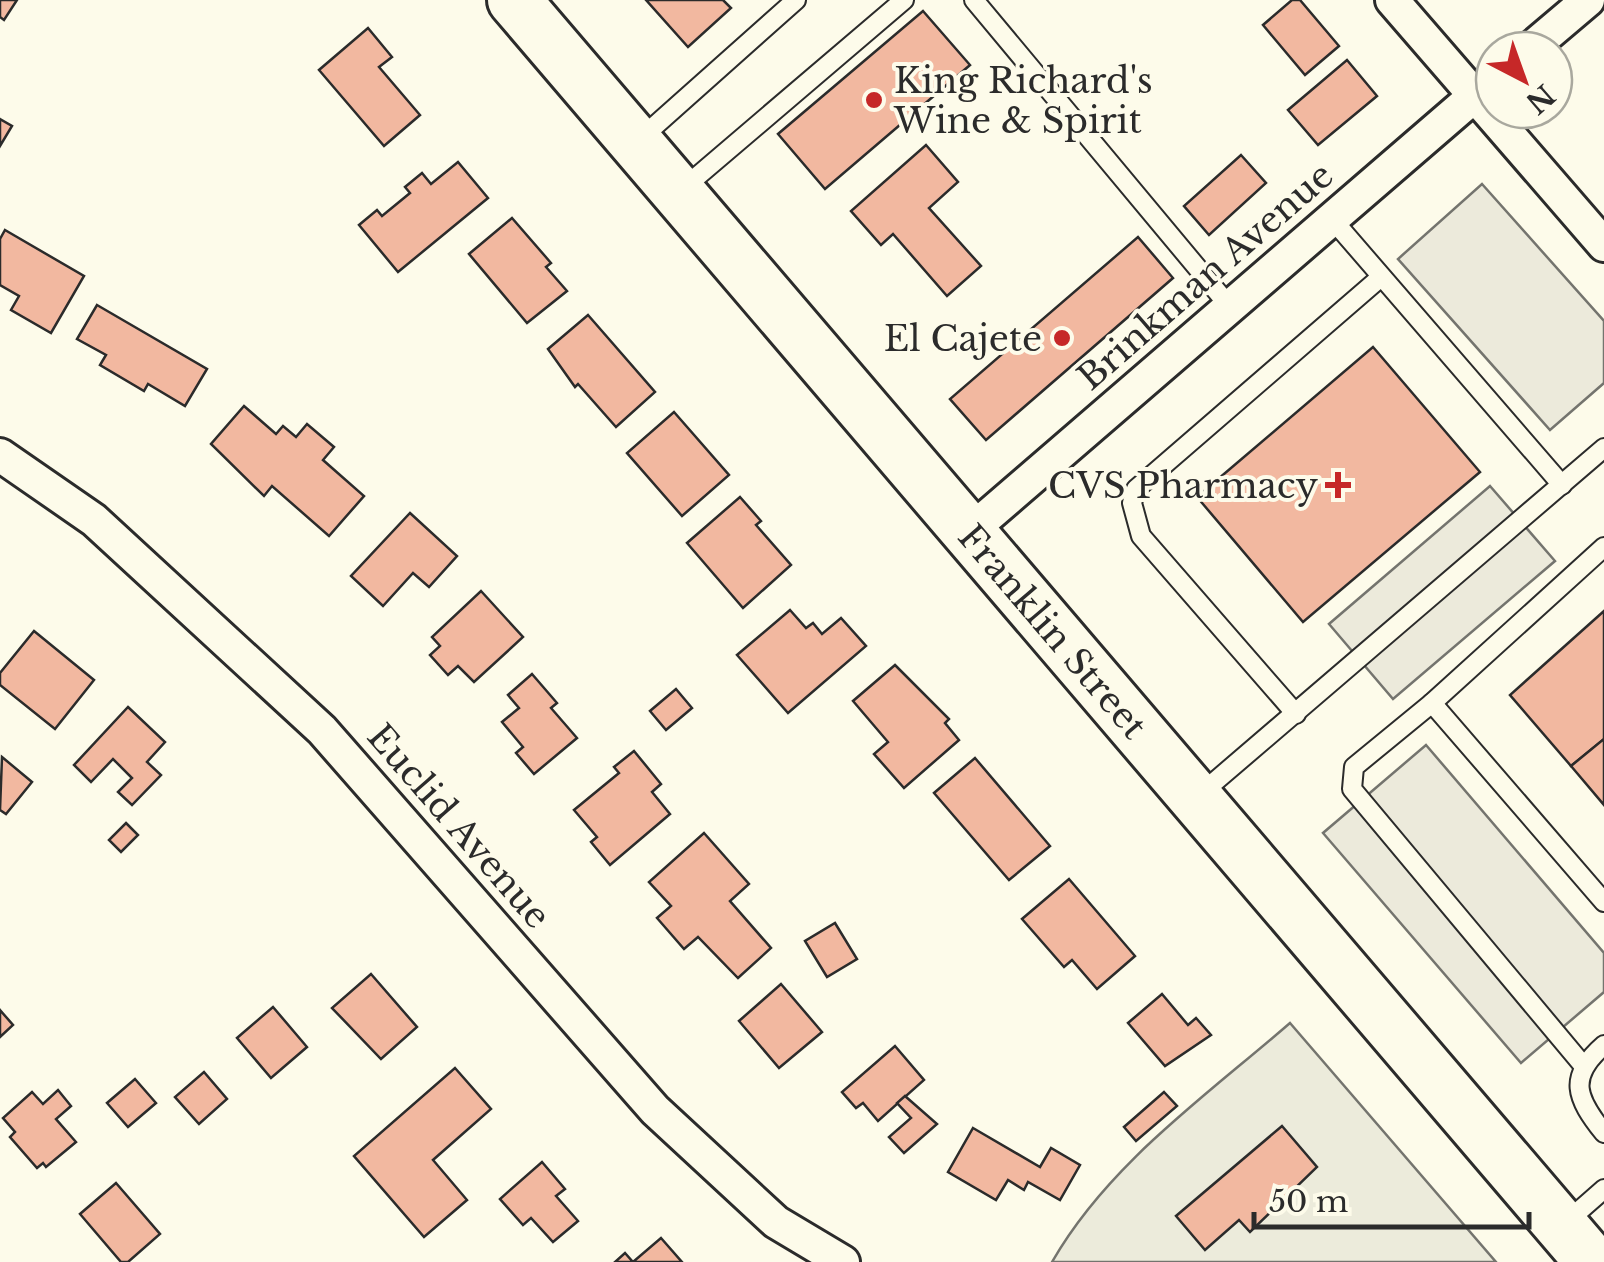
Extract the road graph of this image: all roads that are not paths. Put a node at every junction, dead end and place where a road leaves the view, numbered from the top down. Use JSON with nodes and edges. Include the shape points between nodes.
{"nodes":[{"id":1,"x":514,"y":0,"type":"edge"},
{"id":2,"x":796,"y":0,"type":"edge"},
{"id":3,"x":904,"y":0,"type":"edge"},
{"id":4,"x":974,"y":0,"type":"edge"},
{"id":5,"x":1392,"y":0,"type":"edge"},
{"id":6,"x":1588,"y":0,"type":"edge"},
{"id":7,"x":1552,"y":30,"type":"edge"},
{"id":8,"x":1474,"y":78,"type":"edge"},
{"id":9,"x":1474,"y":96,"type":"edge"},
{"id":10,"x":1517,"y":130,"type":"edge"},
{"id":11,"x":636,"y":142,"type":"junction"},
{"id":12,"x":678,"y":193,"type":"junction"},
{"id":13,"x":1332,"y":219,"type":"junction"},
{"id":14,"x":1604,"y":245,"type":"edge"},
{"id":15,"x":1381,"y":277,"type":"junction"},
{"id":16,"x":1230,"y":307,"type":"junction"},
{"id":17,"x":1604,"y":448,"type":"edge"},
{"id":18,"x":0,"y":455,"type":"edge"},
{"id":19,"x":1562,"y":485,"type":"junction"},
{"id":20,"x":968,"y":533,"type":"junction"},
{"id":21,"x":1604,"y":547,"type":"edge"},
{"id":22,"x":1432,"y":703,"type":"junction"},
{"id":23,"x":1296,"y":714,"type":"junction"},
{"id":24,"x":1197,"y":797,"type":"junction"},
{"id":25,"x":1604,"y":902,"type":"edge"},
{"id":26,"x":1604,"y":1045,"type":"edge"},
{"id":27,"x":1582,"y":1064,"type":"junction"},
{"id":28,"x":1604,"y":1133,"type":"edge"},
{"id":29,"x":1604,"y":1189,"type":"edge"},
{"id":30,"x":1577,"y":1244,"type":"edge"},
{"id":31,"x":803,"y":1250,"type":"edge"},
{"id":32,"x":844,"y":1262,"type":"edge"}],
"edges":[{"from":1,"to":11,"type":"main road","name":"Franklin Street"},
{"from":2,"to":11,"type":"lane"},
{"from":3,"to":12,"type":"lane"},
{"from":4,"to":16,"type":"lane"},
{"from":5,"to":8,"type":"street"},
{"from":6,"to":7,"type":"street"},
{"from":9,"to":13,"type":"street","name":"Brinkman Avenue"},
{"from":10,"to":14,"type":"street"},
{"from":11,"to":12,"type":"main road","name":"Franklin Street"},
{"from":12,"to":20,"type":"main road","name":"Franklin Street"},
{"from":13,"to":15,"type":"lane"},
{"from":13,"to":16,"type":"street","name":"Brinkman Avenue"},
{"from":15,"to":19,"type":"lane"},
{"from":15,"to":23,"type":"lane","via":[[1136,489],[1132,503],[1141,536]]},
{"from":16,"to":20,"type":"street","name":"Brinkman Avenue"},
{"from":17,"to":19,"type":"lane"},
{"from":18,"to":31,"type":"street","name":"Euclid Avenue","via":[[94,520],[322,730],[655,1110]]},
{"from":19,"to":23,"type":"lane"},
{"from":20,"to":24,"type":"main road","name":"Franklin Street"},
{"from":21,"to":22,"type":"lane"},
{"from":22,"to":25,"type":"lane"},
{"from":22,"to":27,"type":"lane","via":[[1354,767],[1352,789]]},
{"from":23,"to":24,"type":"lane"},
{"from":24,"to":30,"type":"main road","name":"Franklin Street"},
{"from":26,"to":27,"type":"lane"},
{"from":27,"to":28,"type":"lane","via":[[1581,1105]]},
{"from":29,"to":30,"type":"lane"},
{"from":31,"to":32,"type":"street","name":"Euclid Avenue"}]}
